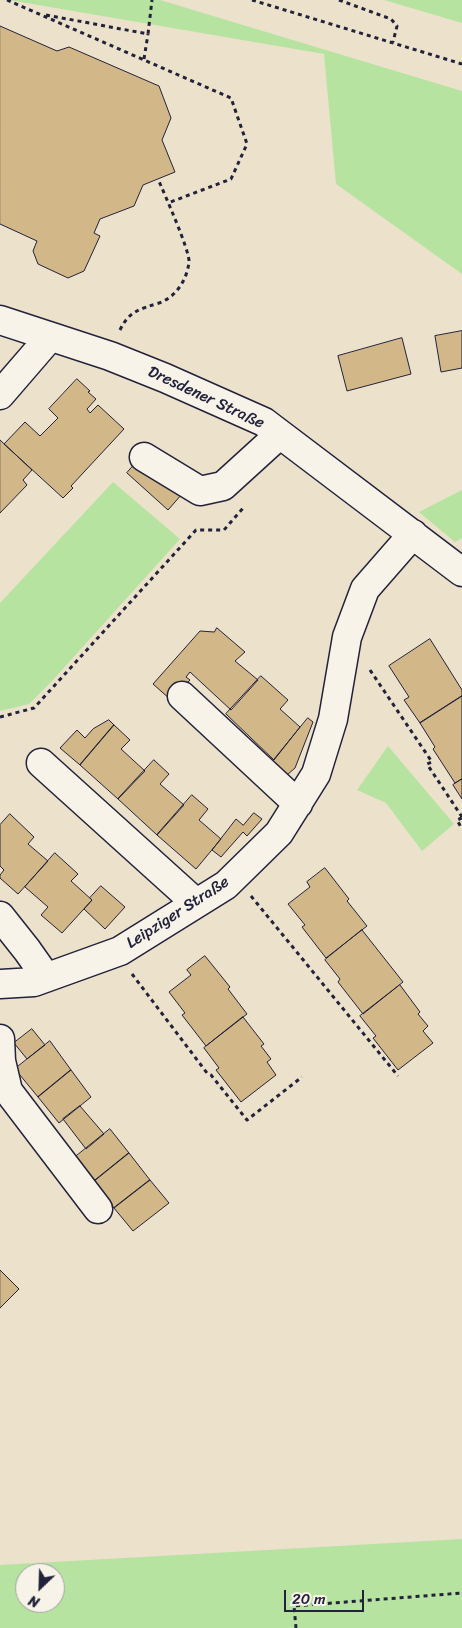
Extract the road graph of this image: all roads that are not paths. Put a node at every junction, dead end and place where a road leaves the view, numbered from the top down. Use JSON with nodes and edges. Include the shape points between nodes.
{"nodes":[{"id":1,"x":0,"y":320,"type":"edge"},
{"id":2,"x":50,"y":337,"type":"junction"},
{"id":3,"x":0,"y":395,"type":"edge"},
{"id":4,"x":279,"y":435,"type":"junction"},
{"id":5,"x":144,"y":457,"type":"dead end"},
{"id":6,"x":413,"y":534,"type":"junction"},
{"id":7,"x":462,"y":572,"type":"edge"},
{"id":8,"x":182,"y":696,"type":"dead end"},
{"id":9,"x":41,"y":763,"type":"dead end"},
{"id":10,"x":298,"y":804,"type":"junction"},
{"id":11,"x":196,"y":903,"type":"junction"},
{"id":12,"x":0,"y":916,"type":"edge"},
{"id":13,"x":46,"y":977,"type":"junction"},
{"id":14,"x":0,"y":984,"type":"edge"},
{"id":15,"x":0,"y":1039,"type":"edge"},
{"id":16,"x":98,"y":1209,"type":"dead end"}],
"edges":[{"from":1,"to":2,"type":"street","name":"Dresdener Straße"},
{"from":2,"to":3,"type":"street"},
{"from":2,"to":4,"type":"street","name":"Dresdener Straße","via":[[165,378],[264,422]]},
{"from":4,"to":5,"type":"street","via":[[223,486],[200,491]]},
{"from":4,"to":6,"type":"street","name":"Dresdener Straße"},
{"from":6,"to":7,"type":"street","name":"Dresdener Straße"},
{"from":6,"to":10,"type":"street","name":"Leipziger Straße","via":[[365,589],[348,637],[328,737],[316,774]]},
{"from":8,"to":10,"type":"street"},
{"from":9,"to":11,"type":"street"},
{"from":10,"to":11,"type":"street","name":"Leipziger Straße","via":[[279,834],[226,884]]},
{"from":11,"to":13,"type":"street","name":"Leipziger Straße","via":[[115,952]]},
{"from":12,"to":13,"type":"street"},
{"from":13,"to":14,"type":"street","name":"Leipziger Straße","via":[[34,982]]},
{"from":15,"to":16,"type":"street","via":[[8,1091]]}]}
